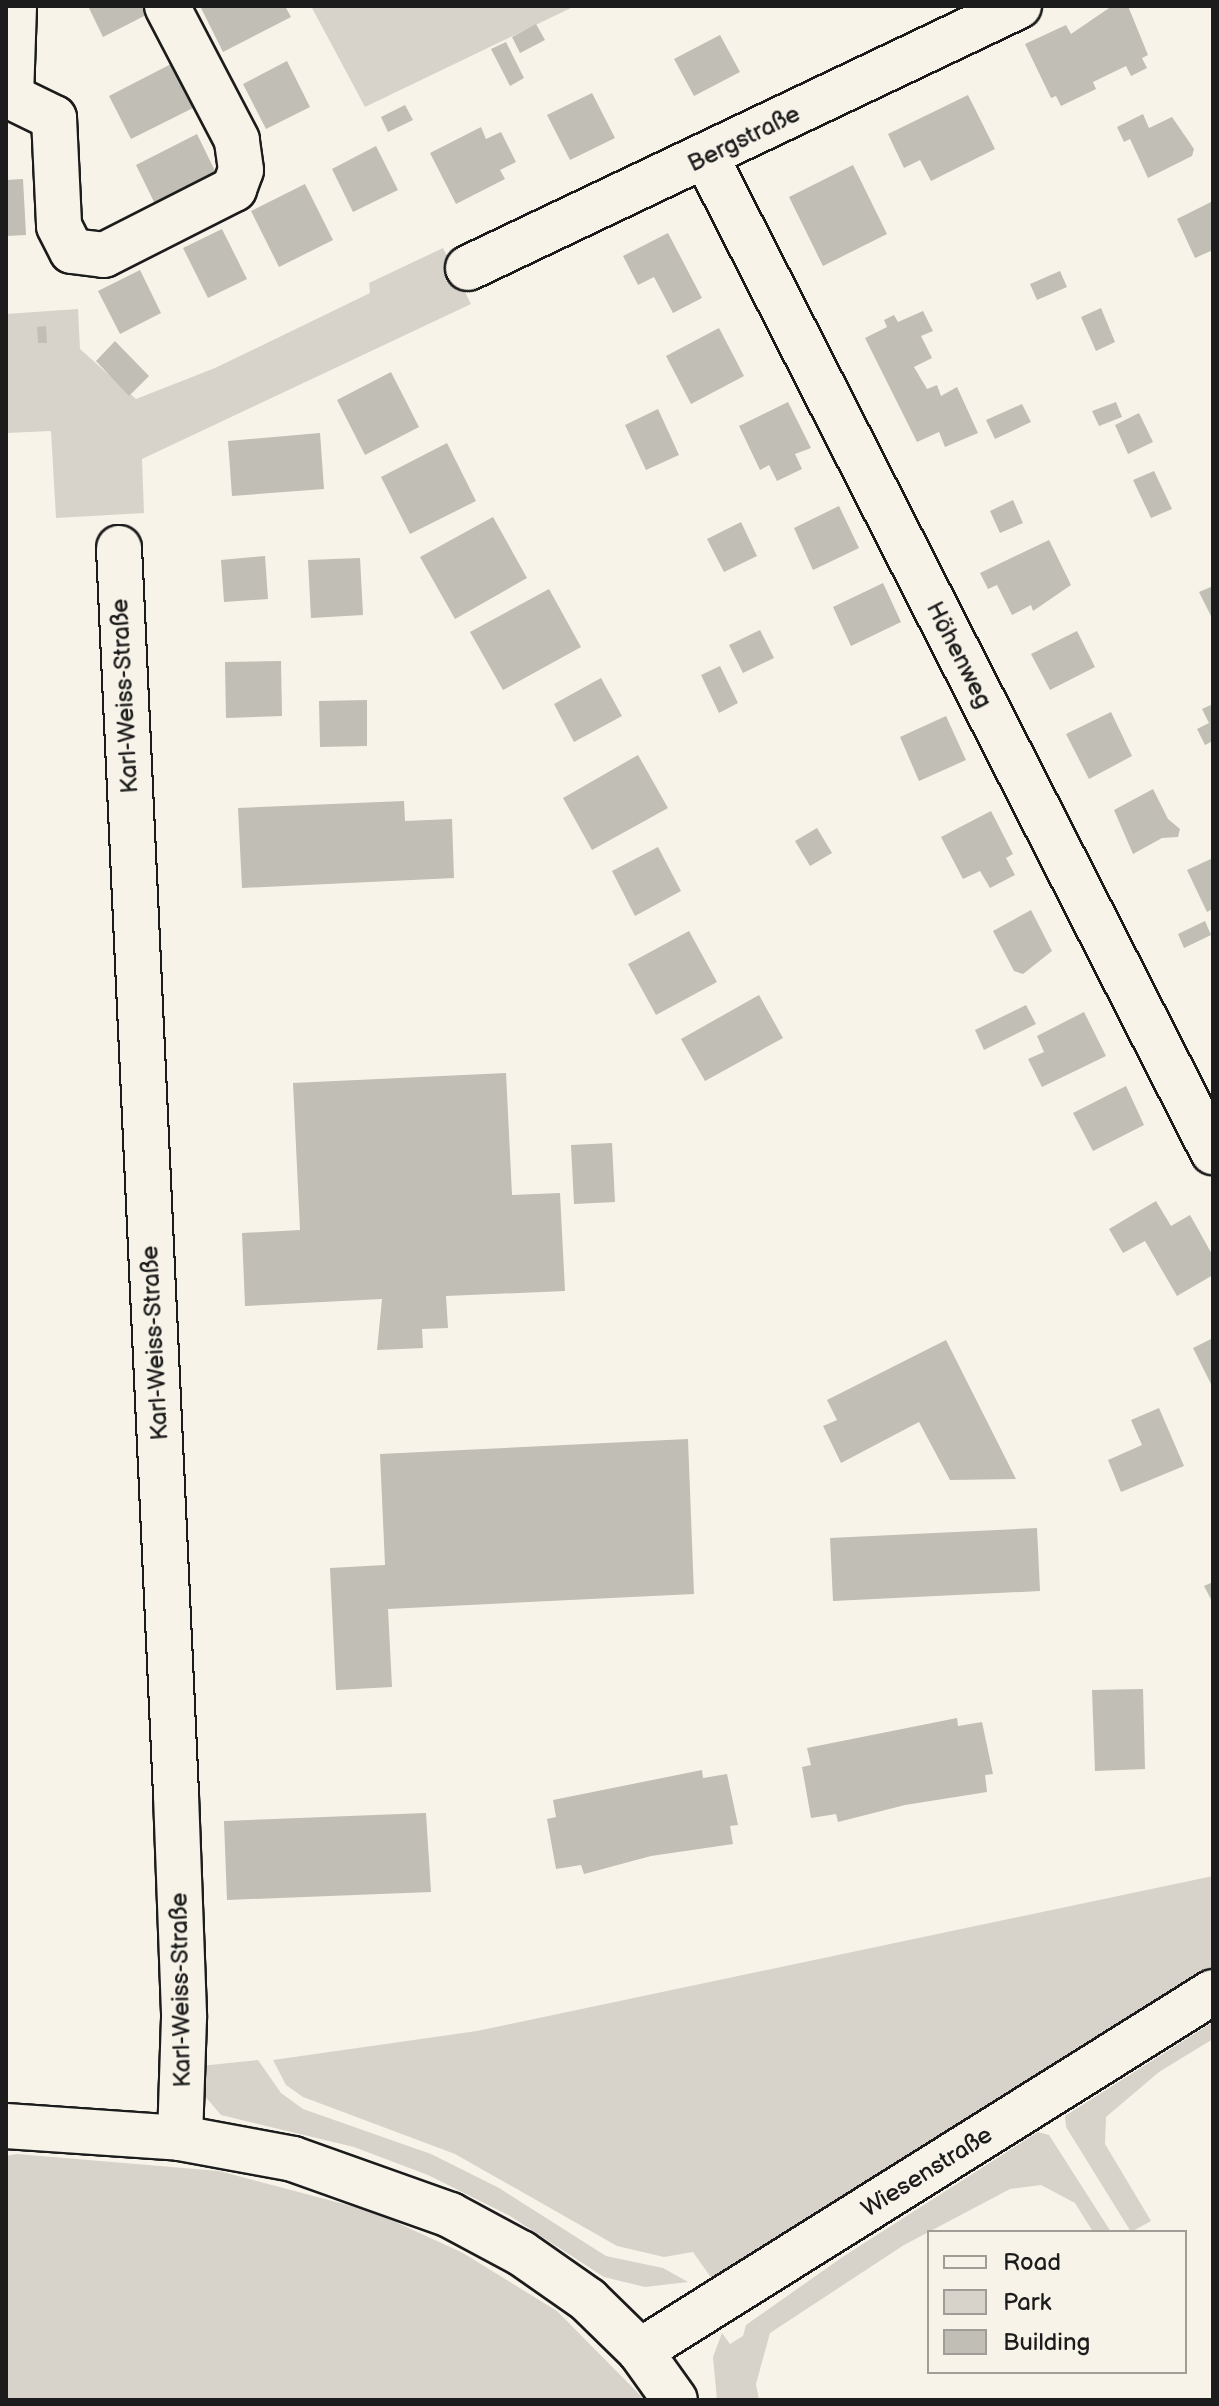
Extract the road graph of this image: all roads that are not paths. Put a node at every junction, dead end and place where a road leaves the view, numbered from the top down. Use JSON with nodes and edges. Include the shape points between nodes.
{"nodes":[{"id":1,"x":14,"y":6,"type":"edge"},
{"id":2,"x":167,"y":6,"type":"edge"},
{"id":3,"x":1019,"y":6,"type":"edge"},
{"id":4,"x":8,"y":99,"type":"edge"},
{"id":5,"x":706,"y":157,"type":"junction"},
{"id":6,"x":468,"y":268,"type":"dead end"},
{"id":7,"x":119,"y":548,"type":"dead end"},
{"id":8,"x":1213,"y":1152,"type":"edge"},
{"id":9,"x":1213,"y":1992,"type":"edge"},
{"id":10,"x":6,"y":2126,"type":"edge"},
{"id":11,"x":180,"y":2138,"type":"junction"},
{"id":12,"x":640,"y":2351,"type":"junction"},
{"id":13,"x":675,"y":2400,"type":"edge"}],
"edges":[{"from":1,"to":4,"type":"street"},
{"from":2,"to":4,"type":"street","via":[[237,140],[241,170],[234,189],[104,255],[72,251],[59,226],[54,118]]},
{"from":3,"to":5,"type":"street","name":"Bergstraße"},
{"from":5,"to":6,"type":"street","name":"Bergstraße"},
{"from":5,"to":8,"type":"street","name":"Höhenweg"},
{"from":7,"to":11,"type":"street","name":"Karl-Weiss-Straße","via":[[176,1795],[184,2018]]},
{"from":9,"to":12,"type":"street","name":"Wiesenstraße"},
{"from":10,"to":11,"type":"street"},
{"from":11,"to":12,"type":"street","via":[[293,2159],[450,2215],[521,2253],[588,2300]]},
{"from":12,"to":13,"type":"street"}]}
